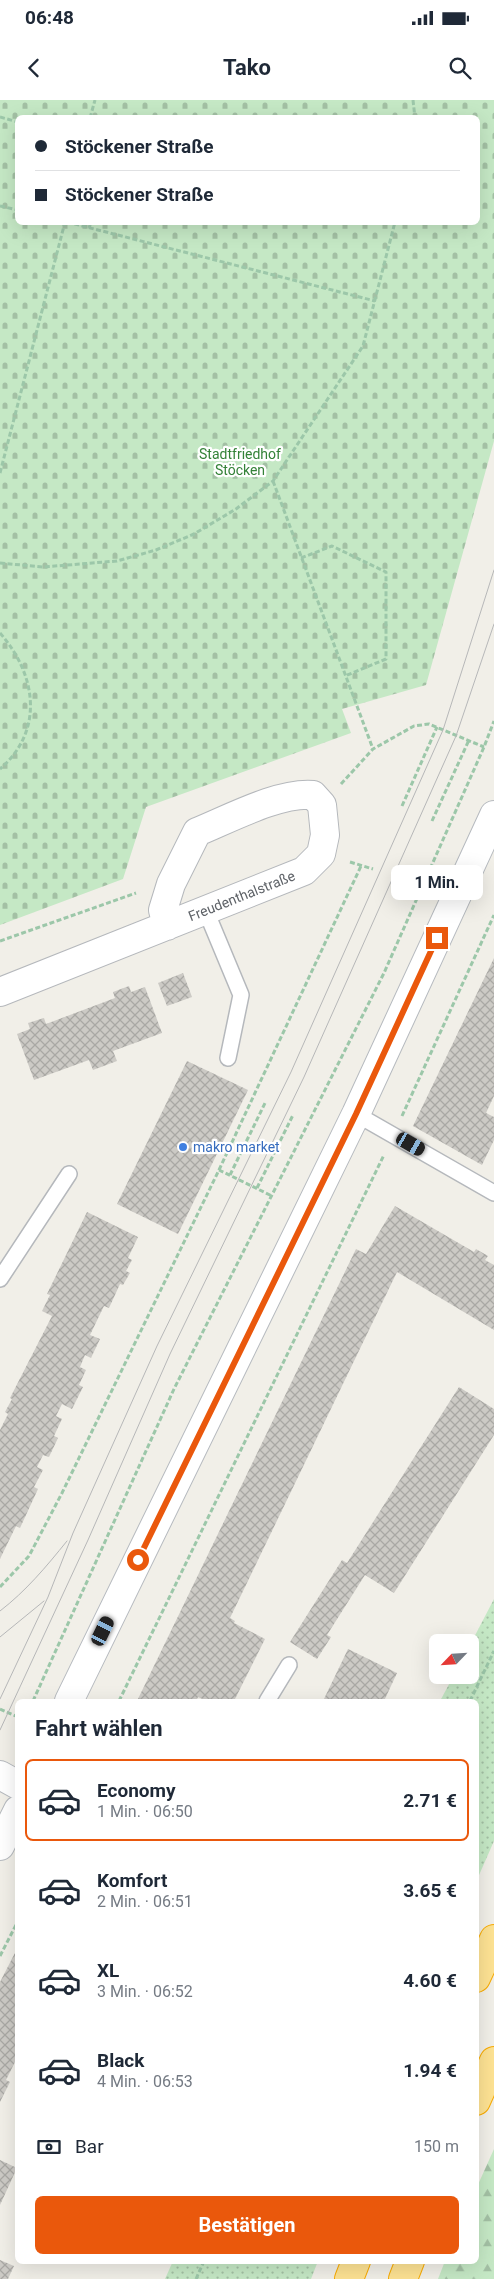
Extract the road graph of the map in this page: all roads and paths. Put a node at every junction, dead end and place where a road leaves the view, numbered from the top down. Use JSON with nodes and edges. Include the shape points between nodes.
{"nodes":[{"id":1,"x":95,"y":100,"type":"edge"},
{"id":2,"x":413,"y":100,"type":"edge"},
{"id":3,"x":91,"y":115,"type":"edge"},
{"id":4,"x":415,"y":115,"type":"edge"},
{"id":5,"x":0,"y":117,"type":"edge"},
{"id":6,"x":15,"y":121,"type":"edge"},
{"id":7,"x":0,"y":206,"type":"edge"},
{"id":8,"x":15,"y":209,"type":"edge"},
{"id":9,"x":65,"y":225,"type":"edge"},
{"id":10,"x":78,"y":225,"type":"edge"},
{"id":11,"x":90,"y":225,"type":"edge"},
{"id":12,"x":394,"y":225,"type":"edge"},
{"id":13,"x":90,"y":228,"type":"junction"},
{"id":14,"x":375,"y":301,"type":"junction"},
{"id":15,"x":0,"y":473,"type":"edge"},
{"id":16,"x":273,"y":481,"type":"junction"},
{"id":17,"x":302,"y":558,"type":"junction"},
{"id":18,"x":0,"y":562,"type":"edge"},
{"id":19,"x":0,"y":633,"type":"edge"},
{"id":20,"x":345,"y":676,"type":"junction"},
{"id":21,"x":494,"y":721,"type":"edge"},
{"id":22,"x":437,"y":727,"type":"junction"},
{"id":23,"x":469,"y":740,"type":"junction"},
{"id":24,"x":484,"y":747,"type":"junction"},
{"id":25,"x":373,"y":749,"type":"junction"},
{"id":26,"x":0,"y":770,"type":"edge"},
{"id":27,"x":322,"y":805,"type":"junction"},
{"id":28,"x":402,"y":806,"type":"dead end"},
{"id":29,"x":494,"y":815,"type":"edge"},
{"id":30,"x":432,"y":821,"type":"dead end"},
{"id":31,"x":361,"y":866,"type":"dead end"},
{"id":32,"x":171,"y":884,"type":"junction"},
{"id":33,"x":206,"y":911,"type":"junction"},
{"id":34,"x":494,"y":915,"type":"edge"},
{"id":35,"x":167,"y":926,"type":"junction"},
{"id":36,"x":0,"y":941,"type":"edge"},
{"id":37,"x":0,"y":992,"type":"edge"},
{"id":38,"x":228,"y":1058,"type":"dead end"},
{"id":39,"x":265,"y":1103,"type":"dead end"},
{"id":40,"x":356,"y":1114,"type":"junction"},
{"id":41,"x":293,"y":1115,"type":"dead end"},
{"id":42,"x":394,"y":1134,"type":"junction"},
{"id":43,"x":219,"y":1170,"type":"junction"},
{"id":44,"x":69,"y":1174,"type":"dead end"},
{"id":45,"x":230,"y":1175,"type":"junction"},
{"id":46,"x":257,"y":1188,"type":"junction"},
{"id":47,"x":494,"y":1192,"type":"edge"},
{"id":48,"x":272,"y":1196,"type":"junction"},
{"id":49,"x":0,"y":1279,"type":"edge"},
{"id":50,"x":0,"y":1587,"type":"edge"},
{"id":51,"x":494,"y":1651,"type":"edge"},
{"id":52,"x":289,"y":1665,"type":"dead end"},
{"id":53,"x":33,"y":1699,"type":"edge"},
{"id":54,"x":70,"y":1699,"type":"edge"},
{"id":55,"x":120,"y":1699,"type":"edge"},
{"id":56,"x":268,"y":1699,"type":"edge"},
{"id":57,"x":471,"y":1699,"type":"edge"},
{"id":58,"x":0,"y":1709,"type":"edge"},
{"id":59,"x":15,"y":1716,"type":"edge"},
{"id":60,"x":0,"y":1775,"type":"edge"},
{"id":61,"x":15,"y":1783,"type":"edge"},
{"id":62,"x":15,"y":1816,"type":"edge"},
{"id":63,"x":0,"y":1846,"type":"edge"},
{"id":64,"x":15,"y":1927,"type":"edge"},
{"id":65,"x":494,"y":1939,"type":"edge"},
{"id":66,"x":0,"y":1956,"type":"edge"},
{"id":67,"x":479,"y":1972,"type":"edge"},
{"id":68,"x":494,"y":2061,"type":"edge"},
{"id":69,"x":479,"y":2094,"type":"edge"},
{"id":70,"x":203,"y":2264,"type":"edge"},
{"id":71,"x":355,"y":2264,"type":"edge"},
{"id":72,"x":409,"y":2264,"type":"edge"},
{"id":73,"x":196,"y":2279,"type":"edge"},
{"id":74,"x":349,"y":2279,"type":"edge"},
{"id":75,"x":402,"y":2279,"type":"edge"}],
"edges":[{"from":1,"to":3,"type":"path"},
{"from":2,"to":4,"type":"path"},
{"from":5,"to":6,"type":"path"},
{"from":7,"to":8,"type":"path"},
{"from":9,"to":15,"type":"path"},
{"from":10,"to":13,"type":"path"},
{"from":11,"to":13,"type":"path"},
{"from":12,"to":14,"type":"path"},
{"from":13,"to":14,"type":"path"},
{"from":14,"to":16,"type":"path","via":[[363,346]]},
{"from":16,"to":17,"type":"path"},
{"from":16,"to":18,"type":"path","via":[[236,509],[156,550],[117,561],[43,567]]},
{"from":17,"to":20,"type":"path"},
{"from":17,"to":20,"type":"path","via":[[332,546],[386,572],[386,659]]},
{"from":19,"to":26,"type":"path","via":[[23,666],[30,706],[19,746]]},
{"from":20,"to":25,"type":"path"},
{"from":21,"to":24,"type":"path"},
{"from":22,"to":23,"type":"path"},
{"from":22,"to":25,"type":"path","via":[[428,724],[414,726]]},
{"from":22,"to":28,"type":"path"},
{"from":23,"to":24,"type":"path"},
{"from":23,"to":30,"type":"path"},
{"from":24,"to":48,"type":"path","via":[[384,973]]},
{"from":25,"to":27,"type":"path"},
{"from":27,"to":32,"type":"street","via":[[313,795],[280,798],[197,832]]},
{"from":27,"to":33,"type":"street","name":"Freudenthalstraße","via":[[325,836],[321,854],[304,871]]},
{"from":29,"to":40,"type":"street"},
{"from":31,"to":43,"type":"path"},
{"from":32,"to":35,"type":"street","via":[[162,910]]},
{"from":32,"to":36,"type":"path","via":[[117,899]]},
{"from":33,"to":35,"type":"street","name":"Freudenthalstraße"},
{"from":33,"to":38,"type":"lane","via":[[241,996]]},
{"from":34,"to":42,"type":"path"},
{"from":35,"to":37,"type":"street","name":"Freudenthalstraße"},
{"from":39,"to":45,"type":"path"},
{"from":40,"to":42,"type":"lane"},
{"from":40,"to":54,"type":"street"},
{"from":41,"to":46,"type":"path"},
{"from":42,"to":47,"type":"lane"},
{"from":42,"to":55,"type":"path"},
{"from":43,"to":45,"type":"path"},
{"from":43,"to":50,"type":"path","via":[[58,1501],[29,1556]]},
{"from":44,"to":49,"type":"lane"},
{"from":45,"to":46,"type":"path"},
{"from":46,"to":48,"type":"path"},
{"from":48,"to":53,"type":"path","via":[[174,1390]]},
{"from":51,"to":57,"type":"path"},
{"from":52,"to":56,"type":"lane"},
{"from":58,"to":59,"type":"path"},
{"from":60,"to":61,"type":"street"},
{"from":62,"to":63,"type":"street"},
{"from":64,"to":66,"type":"path"},
{"from":65,"to":67,"type":"highway"},
{"from":68,"to":69,"type":"highway"},
{"from":70,"to":73,"type":"path"},
{"from":71,"to":74,"type":"highway"},
{"from":72,"to":75,"type":"highway"}]}
